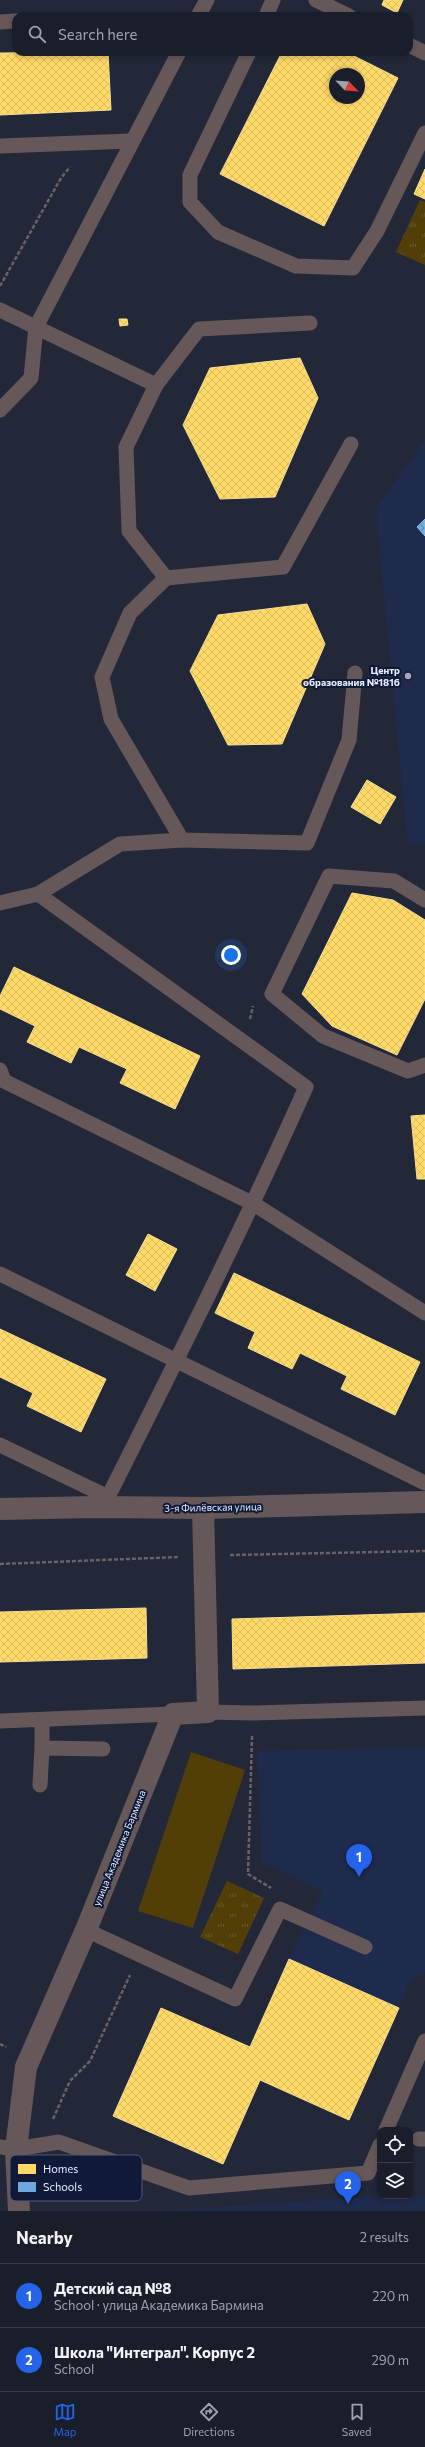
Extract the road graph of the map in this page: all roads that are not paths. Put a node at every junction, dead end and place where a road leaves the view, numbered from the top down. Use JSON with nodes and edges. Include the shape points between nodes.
{"nodes":[{"id":1,"x":207,"y":0,"type":"edge"},
{"id":2,"x":273,"y":0,"type":"edge"},
{"id":3,"x":316,"y":0,"type":"edge"},
{"id":4,"x":200,"y":12,"type":"edge"},
{"id":5,"x":268,"y":12,"type":"edge"},
{"id":6,"x":341,"y":12,"type":"edge"},
{"id":7,"x":12,"y":21,"type":"edge"},
{"id":8,"x":0,"y":22,"type":"edge"},
{"id":9,"x":413,"y":47,"type":"edge"},
{"id":10,"x":425,"y":53,"type":"edge"},
{"id":11,"x":177,"y":56,"type":"edge"},
{"id":12,"x":247,"y":56,"type":"edge"},
{"id":13,"x":425,"y":133,"type":"edge"},
{"id":14,"x":131,"y":141,"type":"junction"},
{"id":15,"x":0,"y":146,"type":"edge"},
{"id":16,"x":0,"y":310,"type":"edge"},
{"id":17,"x":310,"y":324,"type":"dead end"},
{"id":18,"x":36,"y":327,"type":"junction"},
{"id":19,"x":156,"y":385,"type":"junction"},
{"id":20,"x":0,"y":410,"type":"edge"},
{"id":21,"x":351,"y":444,"type":"dead end"},
{"id":22,"x":166,"y":578,"type":"junction"},
{"id":23,"x":355,"y":673,"type":"dead end"},
{"id":24,"x":182,"y":840,"type":"junction"},
{"id":25,"x":38,"y":894,"type":"junction"},
{"id":26,"x":425,"y":900,"type":"edge"},
{"id":27,"x":0,"y":903,"type":"edge"},
{"id":28,"x":425,"y":1065,"type":"edge"},
{"id":29,"x":1,"y":1080,"type":"edge"},
{"id":30,"x":254,"y":1204,"type":"junction"},
{"id":31,"x":0,"y":1274,"type":"edge"},
{"id":32,"x":425,"y":1313,"type":"edge"},
{"id":33,"x":177,"y":1361,"type":"junction"},
{"id":34,"x":0,"y":1445,"type":"edge"},
{"id":35,"x":425,"y":1483,"type":"edge"},
{"id":36,"x":101,"y":1502,"type":"junction"},
{"id":37,"x":425,"y":1502,"type":"edge"},
{"id":38,"x":203,"y":1508,"type":"junction"},
{"id":39,"x":0,"y":1510,"type":"edge"},
{"id":40,"x":425,"y":1708,"type":"edge"},
{"id":41,"x":208,"y":1712,"type":"junction"},
{"id":42,"x":173,"y":1714,"type":"junction"},
{"id":43,"x":0,"y":1721,"type":"edge"},
{"id":44,"x":42,"y":1721,"type":"junction"},
{"id":45,"x":42,"y":1748,"type":"junction"},
{"id":46,"x":103,"y":1749,"type":"dead end"},
{"id":47,"x":40,"y":1785,"type":"dead end"},
{"id":48,"x":86,"y":1930,"type":"junction"},
{"id":49,"x":365,"y":1947,"type":"dead end"},
{"id":50,"x":425,"y":2041,"type":"edge"},
{"id":51,"x":387,"y":2127,"type":"edge"},
{"id":52,"x":8,"y":2148,"type":"edge"},
{"id":53,"x":377,"y":2152,"type":"edge"},
{"id":54,"x":101,"y":2155,"type":"edge"},
{"id":55,"x":10,"y":2159,"type":"edge"},
{"id":56,"x":142,"y":2170,"type":"edge"},
{"id":57,"x":17,"y":2201,"type":"edge"},
{"id":58,"x":19,"y":2211,"type":"edge"}],
"edges":[{"from":1,"to":4,"type":"lane"},
{"from":2,"to":5,"type":"lane"},
{"from":3,"to":6,"type":"lane"},
{"from":7,"to":8,"type":"lane"},
{"from":9,"to":10,"type":"lane"},
{"from":11,"to":14,"type":"lane"},
{"from":12,"to":13,"type":"lane","via":[[190,175],[190,202],[218,232],[296,266],[353,268],[377,231]]},
{"from":14,"to":15,"type":"lane"},
{"from":14,"to":18,"type":"lane"},
{"from":16,"to":18,"type":"lane"},
{"from":17,"to":19,"type":"lane","via":[[198,330]]},
{"from":18,"to":19,"type":"lane"},
{"from":18,"to":20,"type":"lane","via":[[31,378]]},
{"from":19,"to":22,"type":"lane","via":[[126,447],[129,531]]},
{"from":21,"to":22,"type":"lane","via":[[283,567]]},
{"from":22,"to":24,"type":"lane","via":[[130,613],[102,677],[111,719]]},
{"from":23,"to":24,"type":"lane","via":[[349,740],[307,843]]},
{"from":24,"to":25,"type":"lane","via":[[120,844]]},
{"from":25,"to":27,"type":"lane"},
{"from":25,"to":30,"type":"lane","via":[[306,1087]]},
{"from":26,"to":28,"type":"lane","via":[[394,881],[329,876],[272,994],[323,1036],[408,1071]]},
{"from":29,"to":30,"type":"lane"},
{"from":30,"to":32,"type":"lane"},
{"from":30,"to":33,"type":"lane"},
{"from":31,"to":33,"type":"lane"},
{"from":33,"to":35,"type":"lane"},
{"from":33,"to":36,"type":"lane"},
{"from":34,"to":36,"type":"lane"},
{"from":36,"to":38,"type":"street","name":"3-я Филёвская улица"},
{"from":36,"to":39,"type":"street","name":"3-я Филёвская улица"},
{"from":37,"to":38,"type":"street","name":"3-я Филёвская улица"},
{"from":38,"to":41,"type":"street"},
{"from":40,"to":41,"type":"lane"},
{"from":41,"to":42,"type":"street"},
{"from":42,"to":44,"type":"lane"},
{"from":42,"to":48,"type":"street","name":"улица Академика Бармина"},
{"from":43,"to":44,"type":"lane"},
{"from":44,"to":45,"type":"lane"},
{"from":45,"to":46,"type":"lane"},
{"from":45,"to":47,"type":"lane"},
{"from":48,"to":49,"type":"lane","via":[[236,1999],[280,1909]]},
{"from":48,"to":52,"type":"street","name":"улица Академика Бармина","via":[[26,2067]]},
{"from":50,"to":51,"type":"lane"},
{"from":52,"to":54,"type":"lane","via":[[59,2142]]},
{"from":52,"to":55,"type":"street","name":"улица Академика Бармина"},
{"from":53,"to":56,"type":"lane","via":[[368,2172],[189,2188]]},
{"from":57,"to":58,"type":"street","name":"улица Академика Бармина"}]}
